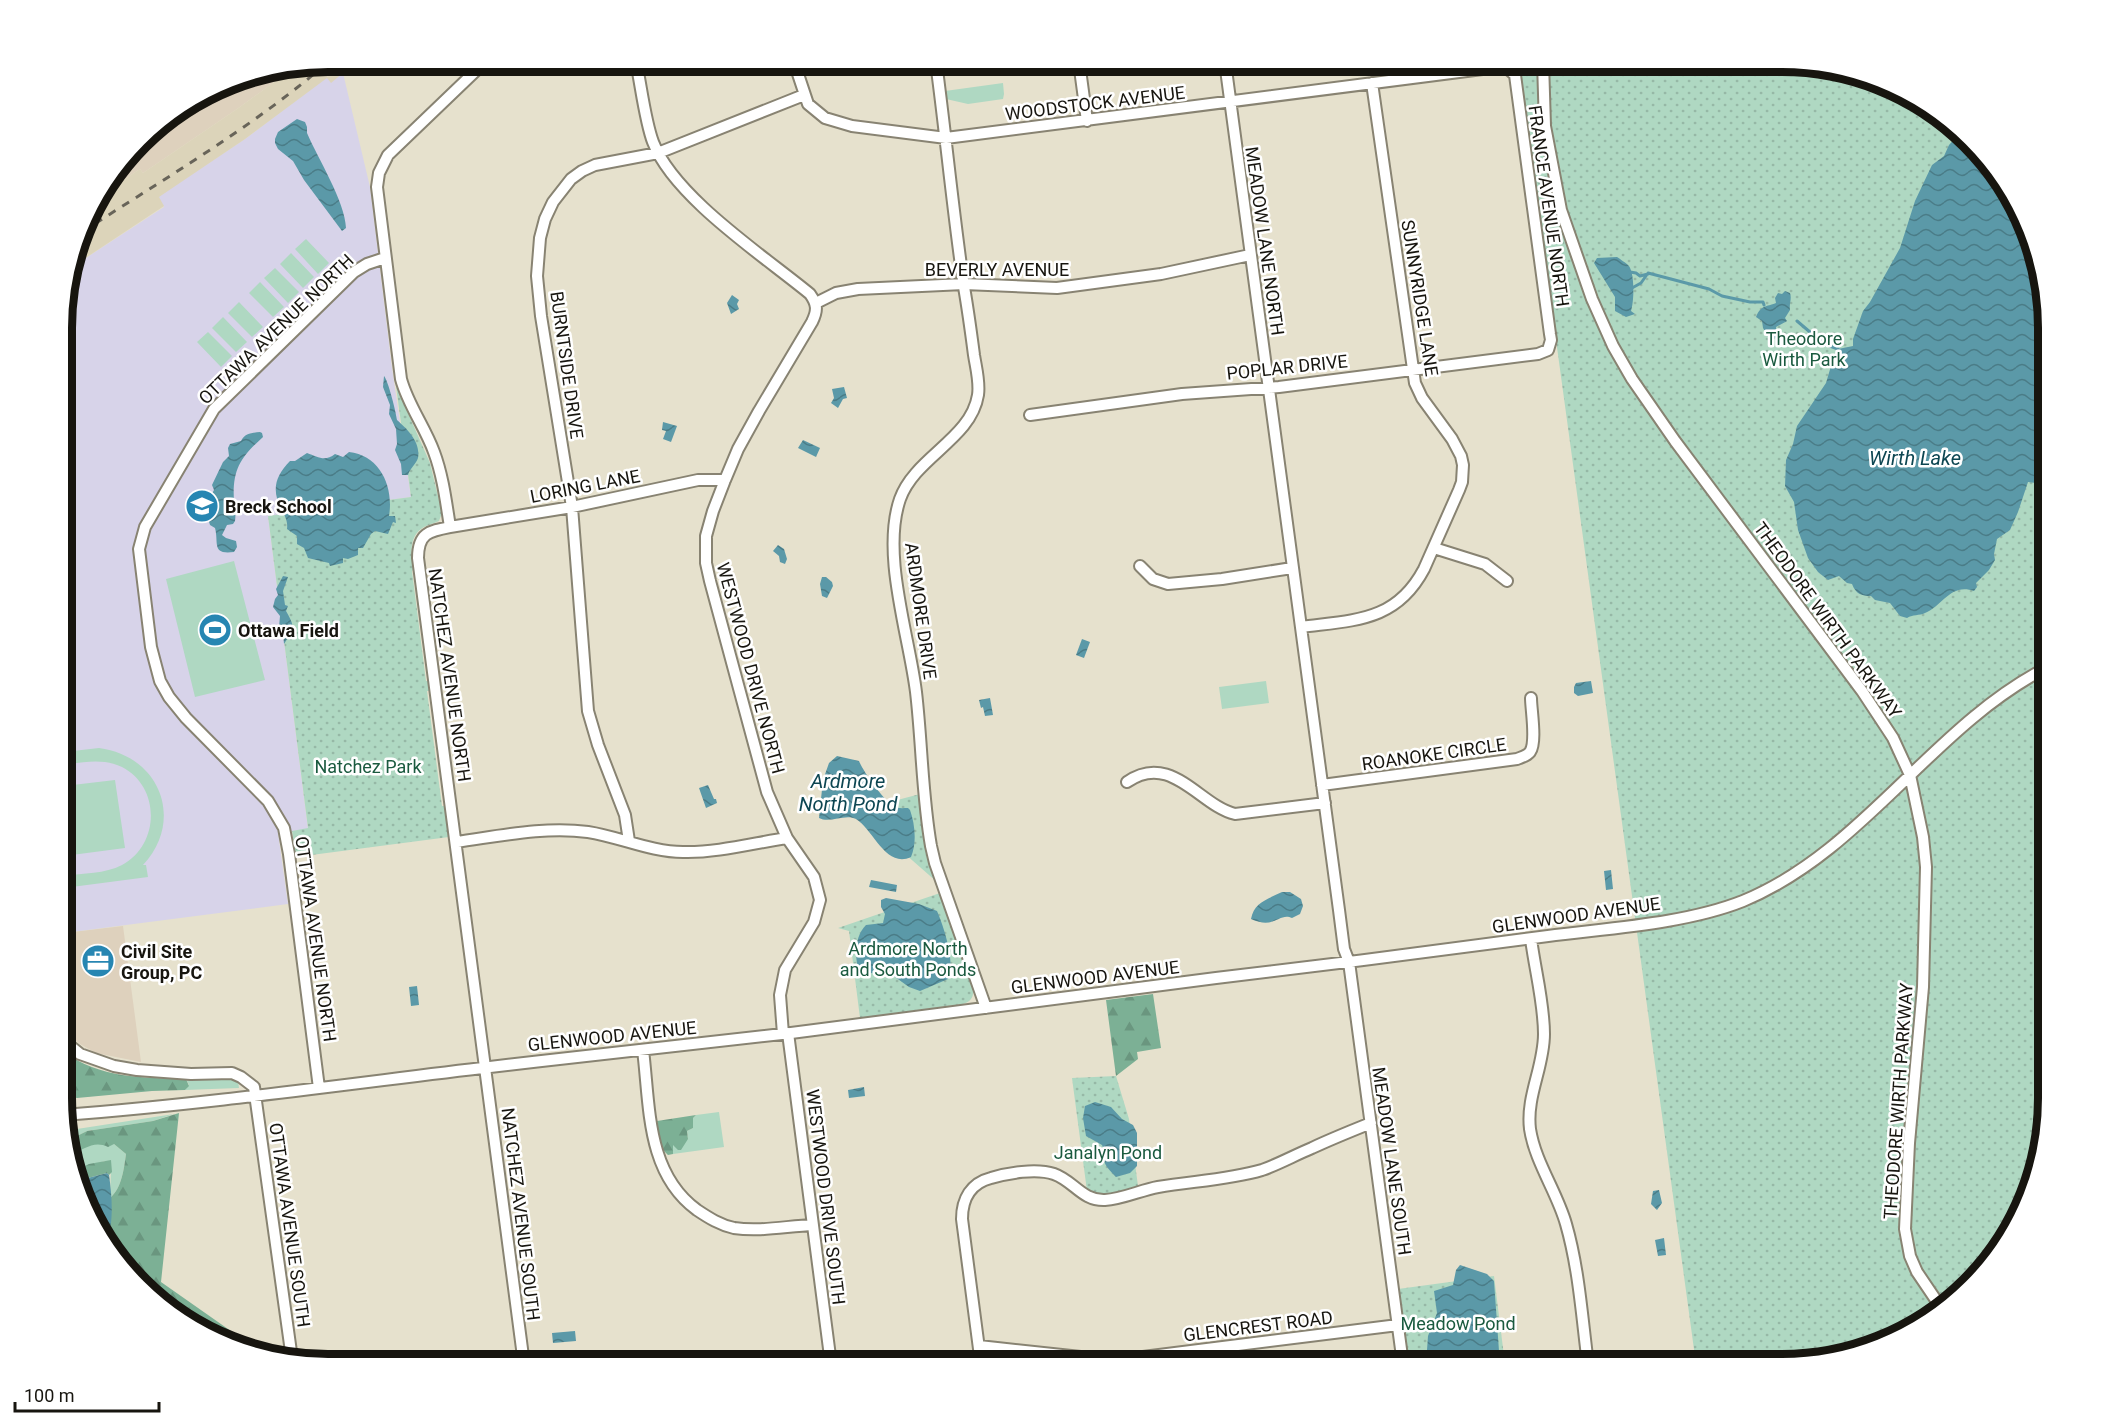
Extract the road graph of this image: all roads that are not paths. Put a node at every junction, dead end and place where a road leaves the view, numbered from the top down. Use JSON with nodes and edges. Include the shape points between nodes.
{"nodes":[{"id":1,"x":475,"y":72,"type":"edge"},
{"id":2,"x":638,"y":72,"type":"edge"},
{"id":3,"x":798,"y":72,"type":"edge"},
{"id":4,"x":937,"y":72,"type":"edge"},
{"id":5,"x":1080,"y":72,"type":"edge"},
{"id":6,"x":1226,"y":72,"type":"edge"},
{"id":7,"x":1459,"y":72,"type":"edge"},
{"id":8,"x":1512,"y":72,"type":"edge"},
{"id":9,"x":1543,"y":72,"type":"edge"},
{"id":10,"x":1372,"y":83,"type":"junction"},
{"id":11,"x":804,"y":95,"type":"junction"},
{"id":12,"x":1229,"y":103,"type":"junction"},
{"id":13,"x":1087,"y":122,"type":"junction"},
{"id":14,"x":946,"y":138,"type":"junction"},
{"id":15,"x":658,"y":153,"type":"junction"},
{"id":16,"x":1250,"y":255,"type":"junction"},
{"id":17,"x":385,"y":258,"type":"junction"},
{"id":18,"x":964,"y":284,"type":"junction"},
{"id":19,"x":816,"y":303,"type":"junction"},
{"id":20,"x":1548,"y":350,"type":"joint"},
{"id":21,"x":1413,"y":370,"type":"junction"},
{"id":22,"x":1268,"y":388,"type":"junction"},
{"id":23,"x":1029,"y":415,"type":"dead end"},
{"id":24,"x":725,"y":480,"type":"junction"},
{"id":25,"x":572,"y":507,"type":"junction"},
{"id":26,"x":450,"y":527,"type":"junction"},
{"id":27,"x":1434,"y":548,"type":"junction"},
{"id":28,"x":1140,"y":566,"type":"dead end"},
{"id":29,"x":1292,"y":568,"type":"junction"},
{"id":30,"x":1507,"y":581,"type":"dead end"},
{"id":31,"x":1301,"y":627,"type":"junction"},
{"id":32,"x":2038,"y":673,"type":"edge"},
{"id":33,"x":1531,"y":698,"type":"dead end"},
{"id":34,"x":1910,"y":775,"type":"junction"},
{"id":35,"x":1127,"y":782,"type":"dead end"},
{"id":36,"x":1322,"y":785,"type":"junction"},
{"id":37,"x":1325,"y":803,"type":"junction"},
{"id":38,"x":787,"y":838,"type":"junction"},
{"id":39,"x":629,"y":841,"type":"junction"},
{"id":40,"x":456,"y":842,"type":"junction"},
{"id":41,"x":1531,"y":939,"type":"junction"},
{"id":42,"x":1349,"y":962,"type":"junction"},
{"id":43,"x":986,"y":1008,"type":"junction"},
{"id":44,"x":786,"y":1033,"type":"junction"},
{"id":45,"x":72,"y":1048,"type":"edge"},
{"id":46,"x":643,"y":1050,"type":"junction"},
{"id":47,"x":486,"y":1067,"type":"junction"},
{"id":48,"x":319,"y":1088,"type":"junction"},
{"id":49,"x":256,"y":1095,"type":"junction"},
{"id":50,"x":73,"y":1114,"type":"edge"},
{"id":51,"x":1371,"y":1123,"type":"junction"},
{"id":52,"x":813,"y":1225,"type":"junction"},
{"id":53,"x":1937,"y":1302,"type":"edge"},
{"id":54,"x":1398,"y":1325,"type":"junction"},
{"id":55,"x":979,"y":1346,"type":"junction"},
{"id":56,"x":291,"y":1351,"type":"edge"},
{"id":57,"x":523,"y":1354,"type":"edge"},
{"id":58,"x":830,"y":1354,"type":"edge"},
{"id":59,"x":980,"y":1354,"type":"edge"},
{"id":60,"x":1053,"y":1354,"type":"edge"},
{"id":61,"x":1167,"y":1354,"type":"edge"},
{"id":62,"x":1402,"y":1354,"type":"edge"},
{"id":63,"x":1587,"y":1354,"type":"edge"}],
"edges":[{"from":1,"to":17,"type":"street","via":[[384,161],[378,197]]},
{"from":2,"to":15,"type":"street"},
{"from":3,"to":11,"type":"street"},
{"from":4,"to":14,"type":"street","name":"ARDMORE DRIVE"},
{"from":5,"to":13,"type":"street"},
{"from":6,"to":12,"type":"street","name":"MEADOW LANE NORTH"},
{"from":7,"to":10,"type":"street","name":"WOODSTOCK AVENUE"},
{"from":8,"to":20,"type":"street","name":"FRANCE AVENUE NORTH","via":[[1517,84],[1551,340]]},
{"from":9,"to":34,"type":"street","name":"THEODORE WIRTH PARKWAY","via":[[1545,126],[1561,210],[1613,346],[1671,435],[1862,691],[1893,738]]},
{"from":10,"to":12,"type":"street","name":"WOODSTOCK AVENUE"},
{"from":10,"to":21,"type":"street","name":"SUNNYRIDGE LANE"},
{"from":11,"to":14,"type":"street","name":"WOODSTOCK AVENUE","via":[[813,110],[841,124]]},
{"from":11,"to":15,"type":"street","name":"BURNTSIDE DRIVE"},
{"from":12,"to":13,"type":"street","name":"WOODSTOCK AVENUE"},
{"from":12,"to":16,"type":"street","name":"MEADOW LANE NORTH"},
{"from":13,"to":14,"type":"street","name":"WOODSTOCK AVENUE"},
{"from":14,"to":18,"type":"street","name":"ARDMORE DRIVE"},
{"from":15,"to":19,"type":"street","via":[[675,178],[711,213]]},
{"from":15,"to":25,"type":"street","name":"BURNTSIDE DRIVE","via":[[582,171],[553,202],[540,238],[537,276],[541,316]]},
{"from":16,"to":18,"type":"street","name":"BEVERLY AVENUE","via":[[1161,274],[1057,288]]},
{"from":16,"to":22,"type":"street","name":"MEADOW LANE NORTH"},
{"from":17,"to":26,"type":"street","via":[[401,379],[434,451]]},
{"from":17,"to":48,"type":"street","name":"OTTAWA AVENUE NORTH","via":[[354,272],[214,409],[145,527],[139,549],[151,647],[160,681],[186,718],[268,801],[284,828]]},
{"from":18,"to":19,"type":"street","name":"BEVERLY AVENUE","via":[[845,291]]},
{"from":18,"to":43,"type":"street","name":"ARDMORE DRIVE","via":[[978,396],[966,424],[920,467],[907,485],[894,527],[894,552],[916,689],[931,846]]},
{"from":19,"to":24,"type":"street","name":"WESTWOOD DRIVE NORTH","via":[[812,322],[738,449]]},
{"from":20,"to":21,"type":"street","name":"POPLAR DRIVE"},
{"from":21,"to":22,"type":"street","name":"POPLAR DRIVE"},
{"from":21,"to":27,"type":"street","name":"SUNNYRIDGE LANE","via":[[1418,391],[1461,456],[1462,482]]},
{"from":22,"to":23,"type":"street","name":"POPLAR DRIVE","via":[[1182,394]]},
{"from":22,"to":29,"type":"street","name":"MEADOW LANE NORTH"},
{"from":24,"to":25,"type":"street","name":"LORING LANE","via":[[698,480]]},
{"from":24,"to":38,"type":"street","name":"WESTWOOD DRIVE NORTH","via":[[706,536],[706,563],[767,792]]},
{"from":25,"to":26,"type":"street","name":"LORING LANE"},
{"from":25,"to":39,"type":"street","name":"BURNTSIDE DRIVE","via":[[588,711],[625,815]]},
{"from":26,"to":40,"type":"street","name":"NATCHEZ AVENUE NORTH","via":[[429,532],[418,549]]},
{"from":27,"to":30,"type":"street","via":[[1485,564]]},
{"from":27,"to":31,"type":"street","name":"SUNNYRIDGE LANE","via":[[1418,581],[1394,605],[1367,617]]},
{"from":28,"to":29,"type":"street","via":[[1153,579],[1168,584]]},
{"from":29,"to":31,"type":"street","name":"MEADOW LANE NORTH"},
{"from":31,"to":36,"type":"street","name":"MEADOW LANE NORTH"},
{"from":32,"to":34,"type":"street","name":"GLENWOOD AVENUE","via":[[1994,702]]},
{"from":33,"to":36,"type":"street","name":"ROANOKE CIRCLE","via":[[1533,743],[1524,757]]},
{"from":34,"to":41,"type":"street","name":"GLENWOOD AVENUE","via":[[1805,866],[1742,901],[1683,917]]},
{"from":34,"to":53,"type":"street","name":"THEODORE WIRTH PARKWAY","via":[[1926,867],[1923,987],[1905,1230],[1917,1272]]},
{"from":35,"to":37,"type":"street","via":[[1140,775],[1170,776],[1235,814]]},
{"from":36,"to":37,"type":"street","name":"MEADOW LANE NORTH"},
{"from":37,"to":42,"type":"street","via":[[1344,949]]},
{"from":38,"to":39,"type":"street","via":[[683,852]]},
{"from":38,"to":44,"type":"street","name":"WESTWOOD DRIVE NORTH","via":[[814,878],[820,900],[814,922],[785,970],[780,994]]},
{"from":39,"to":40,"type":"street","via":[[559,830]]},
{"from":40,"to":47,"type":"street","name":"NATCHEZ AVENUE NORTH"},
{"from":41,"to":42,"type":"street","name":"GLENWOOD AVENUE"},
{"from":41,"to":63,"type":"street","via":[[1544,1035],[1531,1099],[1530,1129],[1570,1238]]},
{"from":42,"to":43,"type":"street","name":"GLENWOOD AVENUE"},
{"from":42,"to":51,"type":"street","name":"MEADOW LANE SOUTH"},
{"from":43,"to":44,"type":"street","name":"GLENWOOD AVENUE"},
{"from":44,"to":46,"type":"street","name":"GLENWOOD AVENUE"},
{"from":44,"to":52,"type":"street","name":"WESTWOOD DRIVE SOUTH"},
{"from":45,"to":49,"type":"street","via":[[114,1066],[137,1070],[232,1073],[250,1082]]},
{"from":46,"to":47,"type":"street","name":"GLENWOOD AVENUE"},
{"from":46,"to":52,"type":"street","via":[[656,1151],[666,1176],[680,1195],[711,1219],[732,1227]]},
{"from":47,"to":48,"type":"street","name":"GLENWOOD AVENUE"},
{"from":47,"to":57,"type":"street","name":"NATCHEZ AVENUE SOUTH"},
{"from":48,"to":49,"type":"street","name":"GLENWOOD AVENUE"},
{"from":49,"to":50,"type":"street","name":"GLENWOOD AVENUE"},
{"from":49,"to":56,"type":"street","name":"OTTAWA AVENUE SOUTH"},
{"from":51,"to":54,"type":"street","name":"MEADOW LANE SOUTH"},
{"from":51,"to":55,"type":"street","via":[[1263,1169],[1112,1200],[1087,1197],[1047,1173],[981,1181],[968,1194],[962,1219]]},
{"from":52,"to":58,"type":"street","name":"WESTWOOD DRIVE SOUTH"},
{"from":54,"to":61,"type":"street","name":"GLENCREST ROAD"},
{"from":54,"to":62,"type":"street","name":"MEADOW LANE SOUTH"},
{"from":55,"to":59,"type":"street"},
{"from":55,"to":60,"type":"street","name":"GLENCREST ROAD"}]}
